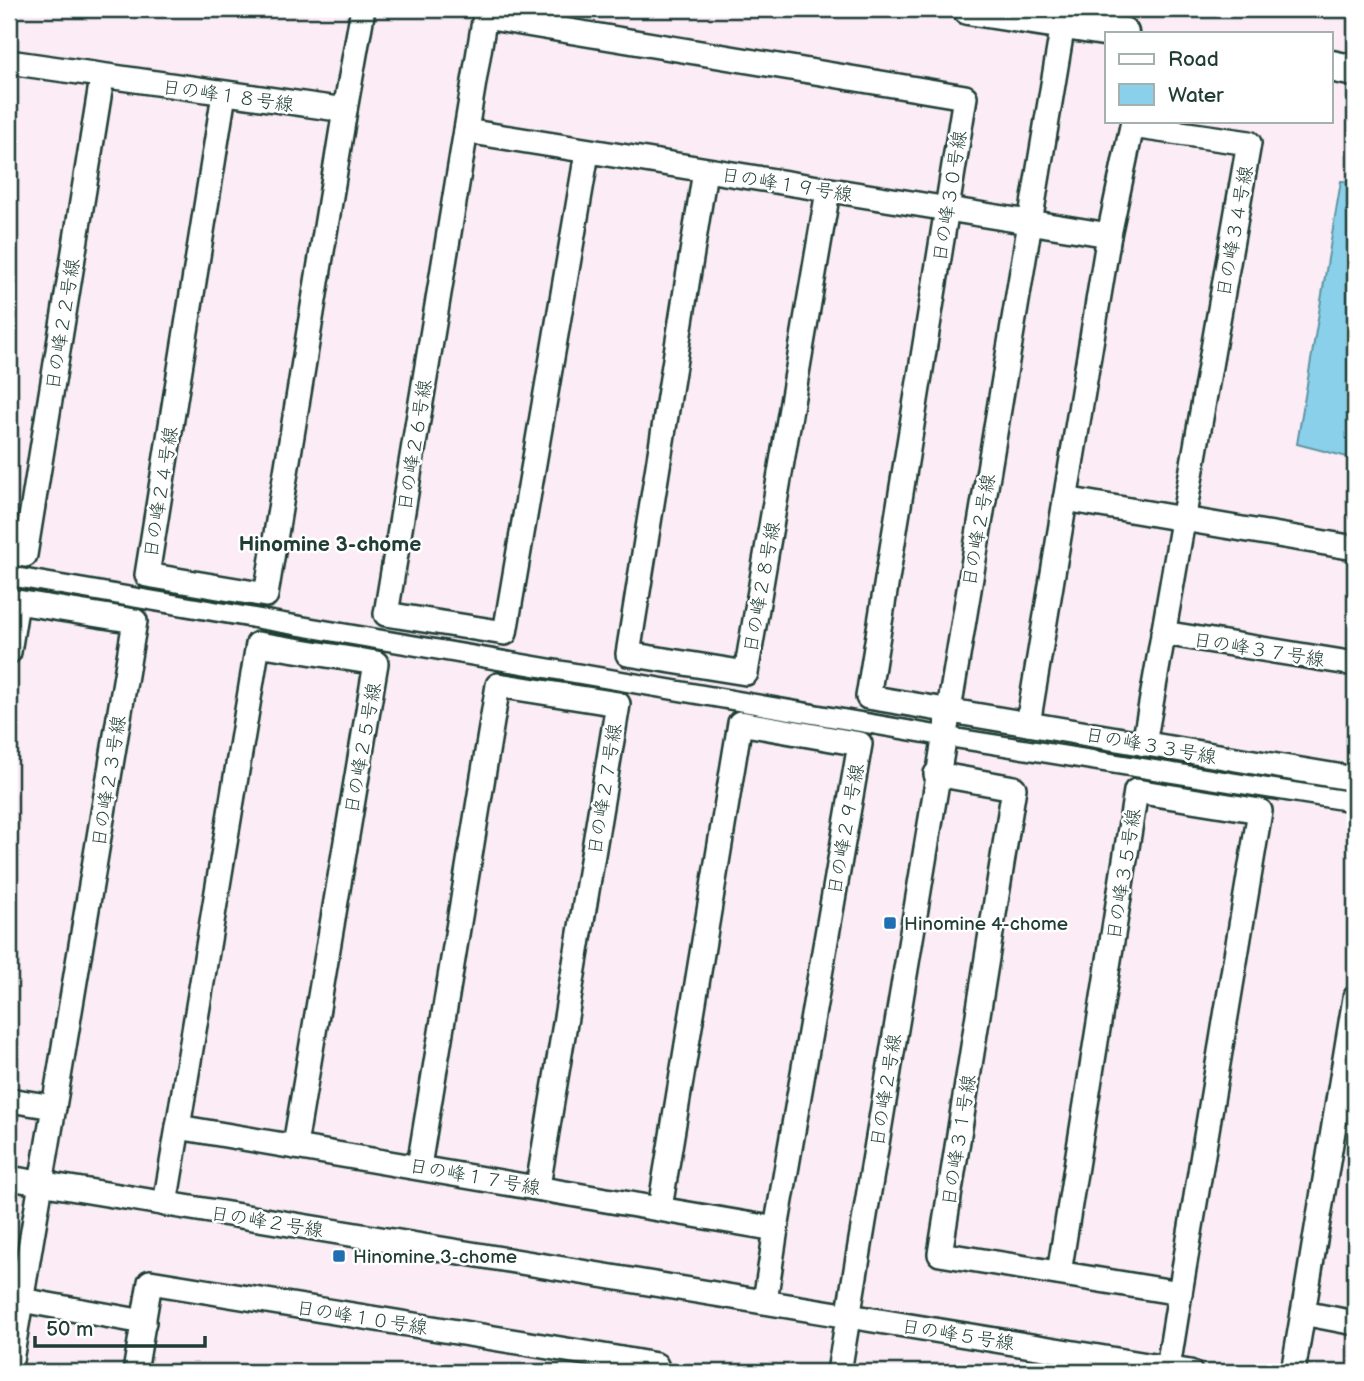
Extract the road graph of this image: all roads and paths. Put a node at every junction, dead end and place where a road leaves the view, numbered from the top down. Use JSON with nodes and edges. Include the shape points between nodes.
{"nodes":[{"id":1,"x":363,"y":9,"type":"edge"},
{"id":2,"x":968,"y":9,"type":"edge"},
{"id":3,"x":486,"y":13,"type":"edge"},
{"id":4,"x":1063,"y":24,"type":"junction"},
{"id":5,"x":1116,"y":32,"type":"edge"},
{"id":6,"x":9,"y":62,"type":"edge"},
{"id":7,"x":1332,"y":66,"type":"edge"},
{"id":8,"x":1355,"y":71,"type":"edge"},
{"id":9,"x":102,"y":78,"type":"junction"},
{"id":10,"x":224,"y":94,"type":"junction"},
{"id":11,"x":345,"y":110,"type":"junction"},
{"id":12,"x":466,"y":131,"type":"junction"},
{"id":13,"x":587,"y":153,"type":"junction"},
{"id":14,"x":705,"y":172,"type":"junction"},
{"id":15,"x":828,"y":191,"type":"junction"},
{"id":16,"x":947,"y":209,"type":"junction"},
{"id":17,"x":1032,"y":222,"type":"junction"},
{"id":18,"x":1109,"y":235,"type":"junction"},
{"id":19,"x":1065,"y":499,"type":"junction"},
{"id":20,"x":1183,"y":520,"type":"junction"},
{"id":21,"x":1355,"y":548,"type":"edge"},
{"id":22,"x":9,"y":552,"type":"edge"},
{"id":23,"x":9,"y":576,"type":"edge"},
{"id":24,"x":1163,"y":633,"type":"junction"},
{"id":25,"x":9,"y":652,"type":"edge"},
{"id":26,"x":1355,"y":664,"type":"edge"},
{"id":27,"x":947,"y":710,"type":"junction"},
{"id":28,"x":1028,"y":724,"type":"junction"},
{"id":29,"x":942,"y":736,"type":"junction"},
{"id":30,"x":1144,"y":744,"type":"junction"},
{"id":31,"x":936,"y":774,"type":"junction"},
{"id":32,"x":1355,"y":779,"type":"edge"},
{"id":33,"x":1355,"y":802,"type":"edge"},
{"id":34,"x":1355,"y":998,"type":"edge"},
{"id":35,"x":9,"y":1100,"type":"edge"},
{"id":36,"x":54,"y":1107,"type":"junction"},
{"id":37,"x":178,"y":1127,"type":"junction"},
{"id":38,"x":295,"y":1145,"type":"junction"},
{"id":39,"x":419,"y":1166,"type":"junction"},
{"id":40,"x":9,"y":1178,"type":"edge"},
{"id":41,"x":41,"y":1183,"type":"junction"},
{"id":42,"x":538,"y":1186,"type":"junction"},
{"id":43,"x":165,"y":1204,"type":"junction"},
{"id":44,"x":660,"y":1208,"type":"junction"},
{"id":45,"x":776,"y":1229,"type":"junction"},
{"id":46,"x":18,"y":1253,"type":"edge"},
{"id":47,"x":1059,"y":1273,"type":"junction"},
{"id":48,"x":1180,"y":1293,"type":"junction"},
{"id":49,"x":21,"y":1300,"type":"junction"},
{"id":50,"x":765,"y":1301,"type":"junction"},
{"id":51,"x":1303,"y":1313,"type":"junction"},
{"id":52,"x":849,"y":1316,"type":"junction"},
{"id":53,"x":144,"y":1322,"type":"junction"},
{"id":54,"x":1355,"y":1322,"type":"edge"},
{"id":55,"x":1179,"y":1370,"type":"edge"},
{"id":56,"x":9,"y":1372,"type":"edge"},
{"id":57,"x":135,"y":1372,"type":"edge"},
{"id":58,"x":655,"y":1372,"type":"edge"},
{"id":59,"x":839,"y":1372,"type":"edge"},
{"id":60,"x":1293,"y":1372,"type":"edge"}],
"edges":[{"from":1,"to":11,"type":"street"},
{"from":2,"to":4,"type":"street"},
{"from":3,"to":12,"type":"street","name":"日の峰２６号線"},
{"from":3,"to":16,"type":"street","name":"日の峰３０号線","via":[[965,97]]},
{"from":4,"to":5,"type":"street"},
{"from":4,"to":17,"type":"street","name":"日の峰２号線"},
{"from":6,"to":9,"type":"street","name":"日の峰１８号線"},
{"from":7,"to":8,"type":"street"},
{"from":9,"to":10,"type":"street","name":"日の峰１８号線"},
{"from":9,"to":22,"type":"street","name":"日の峰２２号線","via":[[25,555]]},
{"from":10,"to":11,"type":"street","name":"日の峰１８号線"},
{"from":10,"to":11,"type":"street","name":"日の峰２４号線","via":[[147,575],[266,595]]},
{"from":12,"to":13,"type":"street","name":"日の峰１９号線"},
{"from":12,"to":13,"type":"street","name":"日の峰２６号線","via":[[386,614],[505,633]]},
{"from":13,"to":14,"type":"street","name":"日の峰１９号線"},
{"from":14,"to":15,"type":"street","name":"日の峰１９号線"},
{"from":14,"to":15,"type":"street","name":"日の峰２８号線","via":[[628,654],[733,671],[746,673]]},
{"from":15,"to":16,"type":"street","name":"日の峰１９号線"},
{"from":16,"to":17,"type":"street","name":"日の峰１９号線"},
{"from":16,"to":27,"type":"street","name":"日の峰３０号線","via":[[868,697]]},
{"from":17,"to":18,"type":"street","name":"日の峰１９号線"},
{"from":17,"to":27,"type":"street","name":"日の峰２号線"},
{"from":18,"to":19,"type":"street","name":"日の峰３４号線"},
{"from":18,"to":20,"type":"street","name":"日の峰３４号線","via":[[1132,126],[1249,143]]},
{"from":19,"to":20,"type":"street"},
{"from":19,"to":28,"type":"street","name":"日の峰３４号線"},
{"from":20,"to":21,"type":"street"},
{"from":20,"to":24,"type":"street","name":"日の峰３４号線"},
{"from":23,"to":29,"type":"street"},
{"from":24,"to":26,"type":"street","name":"日の峰３７号線"},
{"from":24,"to":30,"type":"street","name":"日の峰３４号線"},
{"from":25,"to":36,"type":"street","name":"日の峰２３号線","via":[[17,602],[135,621]]},
{"from":27,"to":28,"type":"street","name":"日の峰３３号線"},
{"from":27,"to":29,"type":"street","name":"日の峰２号線"},
{"from":28,"to":30,"type":"street","name":"日の峰３３号線"},
{"from":29,"to":31,"type":"street","name":"日の峰２号線"},
{"from":29,"to":33,"type":"street"},
{"from":30,"to":32,"type":"street","name":"日の峰３３号線"},
{"from":31,"to":47,"type":"street","name":"日の峰３１号線","via":[[1014,788],[940,1255]]},
{"from":31,"to":52,"type":"street","name":"日の峰２号線"},
{"from":34,"to":51,"type":"street"},
{"from":35,"to":36,"type":"street"},
{"from":36,"to":41,"type":"street"},
{"from":37,"to":38,"type":"street","name":"日の峰１７号線"},
{"from":37,"to":38,"type":"street","name":"日の峰２５号線","via":[[258,644],[376,663]]},
{"from":37,"to":43,"type":"street"},
{"from":38,"to":39,"type":"street","name":"日の峰１７号線"},
{"from":39,"to":42,"type":"street","name":"日の峰１７号線"},
{"from":39,"to":42,"type":"street","name":"日の峰２７号線","via":[[498,685],[618,704]]},
{"from":40,"to":41,"type":"street","name":"日の峰２号線"},
{"from":41,"to":43,"type":"street","name":"日の峰２号線"},
{"from":41,"to":46,"type":"street"},
{"from":42,"to":44,"type":"street","name":"日の峰１７号線"},
{"from":43,"to":50,"type":"street","name":"日の峰２号線"},
{"from":44,"to":45,"type":"street","name":"日の峰１７号線"},
{"from":44,"to":45,"type":"street","name":"日の峰２９号線","via":[[740,723],[860,744]]},
{"from":45,"to":50,"type":"street"},
{"from":46,"to":49,"type":"street"},
{"from":47,"to":48,"type":"street","name":"日の峰３１号線"},
{"from":47,"to":48,"type":"street","name":"日の峰３５号線","via":[[1136,791],[1260,811]]},
{"from":48,"to":55,"type":"street"},
{"from":49,"to":53,"type":"street"},
{"from":49,"to":56,"type":"street"},
{"from":50,"to":52,"type":"street","name":"日の峰２号線"},
{"from":51,"to":54,"type":"street"},
{"from":51,"to":60,"type":"street"},
{"from":52,"to":55,"type":"street","name":"日の峰５号線"},
{"from":52,"to":59,"type":"street"},
{"from":53,"to":57,"type":"street","name":"日の峰１０号線"},
{"from":53,"to":58,"type":"street","name":"日の峰１０号線","via":[[150,1282],[629,1360],[656,1365]]}]}
